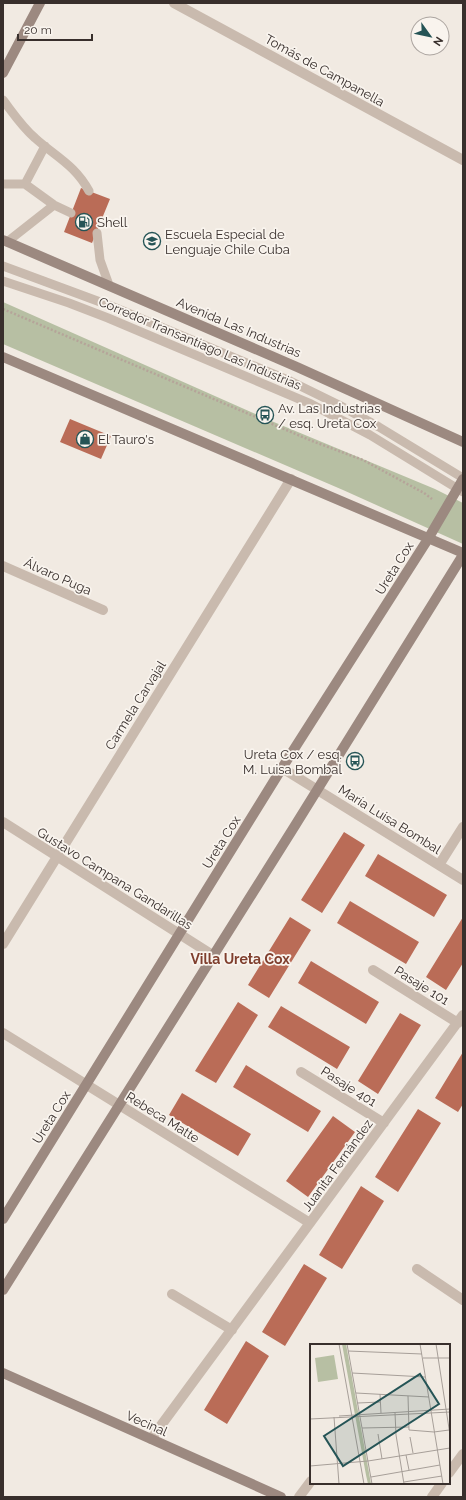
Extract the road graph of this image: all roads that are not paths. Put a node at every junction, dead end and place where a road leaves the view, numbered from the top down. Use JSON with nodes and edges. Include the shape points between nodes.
{"nodes":[{"id":1,"x":40,"y":3,"type":"edge"},
{"id":2,"x":174,"y":3,"type":"edge"},
{"id":3,"x":3,"y":73,"type":"edge"},
{"id":4,"x":3,"y":100,"type":"edge"},
{"id":5,"x":46,"y":146,"type":"junction"},
{"id":6,"x":463,"y":160,"type":"edge"},
{"id":7,"x":3,"y":184,"type":"edge"},
{"id":8,"x":25,"y":184,"type":"junction"},
{"id":9,"x":89,"y":191,"type":"dead end"},
{"id":10,"x":54,"y":205,"type":"junction"},
{"id":11,"x":71,"y":213,"type":"dead end"},
{"id":12,"x":97,"y":233,"type":"dead end"},
{"id":13,"x":5,"y":241,"type":"edge"},
{"id":14,"x":3,"y":266,"type":"edge"},
{"id":15,"x":3,"y":281,"type":"edge"},
{"id":16,"x":109,"y":285,"type":"junction"},
{"id":17,"x":3,"y":357,"type":"edge"},
{"id":18,"x":463,"y":442,"type":"edge"},
{"id":19,"x":463,"y":478,"type":"edge"},
{"id":20,"x":291,"y":479,"type":"junction"},
{"id":21,"x":460,"y":490,"type":"edge"},
{"id":22,"x":428,"y":539,"type":"junction"},
{"id":23,"x":463,"y":554,"type":"edge"},
{"id":24,"x":3,"y":566,"type":"edge"},
{"id":25,"x":103,"y":610,"type":"dead end"},
{"id":26,"x":282,"y":768,"type":"junction"},
{"id":27,"x":318,"y":789,"type":"junction"},
{"id":28,"x":3,"y":822,"type":"edge"},
{"id":29,"x":463,"y":827,"type":"edge"},
{"id":30,"x":57,"y":856,"type":"junction"},
{"id":31,"x":439,"y":865,"type":"junction"},
{"id":32,"x":463,"y":880,"type":"edge"},
{"id":33,"x":179,"y":934,"type":"junction"},
{"id":34,"x":3,"y":944,"type":"edge"},
{"id":35,"x":214,"y":956,"type":"junction"},
{"id":36,"x":373,"y":970,"type":"dead end"},
{"id":37,"x":460,"y":1019,"type":"edge"},
{"id":38,"x":3,"y":1033,"type":"edge"},
{"id":39,"x":301,"y":1072,"type":"dead end"},
{"id":40,"x":86,"y":1084,"type":"junction"},
{"id":41,"x":120,"y":1105,"type":"junction"},
{"id":42,"x":384,"y":1123,"type":"junction"},
{"id":43,"x":3,"y":1219,"type":"edge"},
{"id":44,"x":310,"y":1223,"type":"junction"},
{"id":45,"x":417,"y":1269,"type":"dead end"},
{"id":46,"x":3,"y":1290,"type":"edge"},
{"id":47,"x":172,"y":1294,"type":"dead end"},
{"id":48,"x":463,"y":1300,"type":"edge"},
{"id":49,"x":232,"y":1330,"type":"junction"},
{"id":50,"x":3,"y":1373,"type":"edge"},
{"id":51,"x":151,"y":1439,"type":"junction"},
{"id":52,"x":463,"y":1454,"type":"edge"},
{"id":53,"x":450,"y":1472,"type":"edge"},
{"id":54,"x":310,"y":1481,"type":"edge"},
{"id":55,"x":441,"y":1484,"type":"edge"},
{"id":56,"x":281,"y":1497,"type":"edge"},
{"id":57,"x":299,"y":1497,"type":"edge"},
{"id":58,"x":432,"y":1497,"type":"edge"}],
"edges":[{"from":1,"to":3,"type":"street"},
{"from":2,"to":6,"type":"street","name":"Tomás de Campanella"},
{"from":4,"to":5,"type":"lane","via":[[28,131]]},
{"from":5,"to":8,"type":"lane"},
{"from":5,"to":9,"type":"lane","via":[[75,171]]},
{"from":7,"to":8,"type":"lane"},
{"from":8,"to":10,"type":"lane"},
{"from":10,"to":11,"type":"lane"},
{"from":10,"to":13,"type":"lane"},
{"from":12,"to":16,"type":"lane","via":[[100,260]]},
{"from":13,"to":16,"type":"street","name":"Avenida Las Industrias"},
{"from":14,"to":19,"type":"lane","name":"Corredor Transantiago Las Industrias","via":[[111,306],[290,381],[379,427]]},
{"from":15,"to":21,"type":"lane","name":"Corredor Transantiago Las Industrias","via":[[108,318],[311,404],[370,435]]},
{"from":16,"to":18,"type":"street","name":"Avenida Las Industrias"},
{"from":17,"to":20,"type":"street"},
{"from":19,"to":21,"type":"street","name":"Ureta Cox"},
{"from":20,"to":22,"type":"street"},
{"from":20,"to":30,"type":"street","name":"Carmela Carvajal"},
{"from":21,"to":22,"type":"street","name":"Ureta Cox","via":[[445,508]]},
{"from":22,"to":23,"type":"street"},
{"from":22,"to":26,"type":"street","name":"Ureta Cox"},
{"from":23,"to":27,"type":"street"},
{"from":24,"to":25,"type":"street","name":"Álvaro Puga"},
{"from":26,"to":27,"type":"street","name":"María Luisa Bombal"},
{"from":26,"to":33,"type":"street","name":"Ureta Cox"},
{"from":27,"to":31,"type":"street","name":"María Luisa Bombal"},
{"from":27,"to":35,"type":"street"},
{"from":28,"to":30,"type":"street","name":"Gustavo Campana Gandarillas"},
{"from":29,"to":31,"type":"street"},
{"from":30,"to":33,"type":"street","name":"Gustavo Campana Gandarillas"},
{"from":30,"to":34,"type":"street","name":"Carmela Carvajal"},
{"from":31,"to":32,"type":"street","name":"María Luisa Bombal"},
{"from":33,"to":35,"type":"street","name":"Gustavo Campana Gandarillas"},
{"from":33,"to":40,"type":"street","name":"Ureta Cox"},
{"from":35,"to":41,"type":"street"},
{"from":36,"to":37,"type":"street","name":"Pasaje 101"},
{"from":37,"to":42,"type":"street","name":"Juanita Fernández"},
{"from":38,"to":40,"type":"street","name":"Rebeca Matte"},
{"from":39,"to":42,"type":"street","name":"Pasaje 401"},
{"from":40,"to":41,"type":"street","name":"Rebeca Matte"},
{"from":40,"to":43,"type":"street","name":"Ureta Cox"},
{"from":41,"to":44,"type":"street","name":"Rebeca Matte"},
{"from":41,"to":46,"type":"street"},
{"from":42,"to":44,"type":"street","name":"Juanita Fernández"},
{"from":44,"to":49,"type":"street","name":"Juanita Fernández"},
{"from":45,"to":48,"type":"street"},
{"from":47,"to":49,"type":"street"},
{"from":49,"to":51,"type":"street","name":"Juanita Fernández"},
{"from":50,"to":51,"type":"street","name":"Vecinal"},
{"from":51,"to":56,"type":"street","name":"Vecinal"},
{"from":52,"to":53,"type":"street"},
{"from":54,"to":57,"type":"street"},
{"from":55,"to":58,"type":"street"}]}
